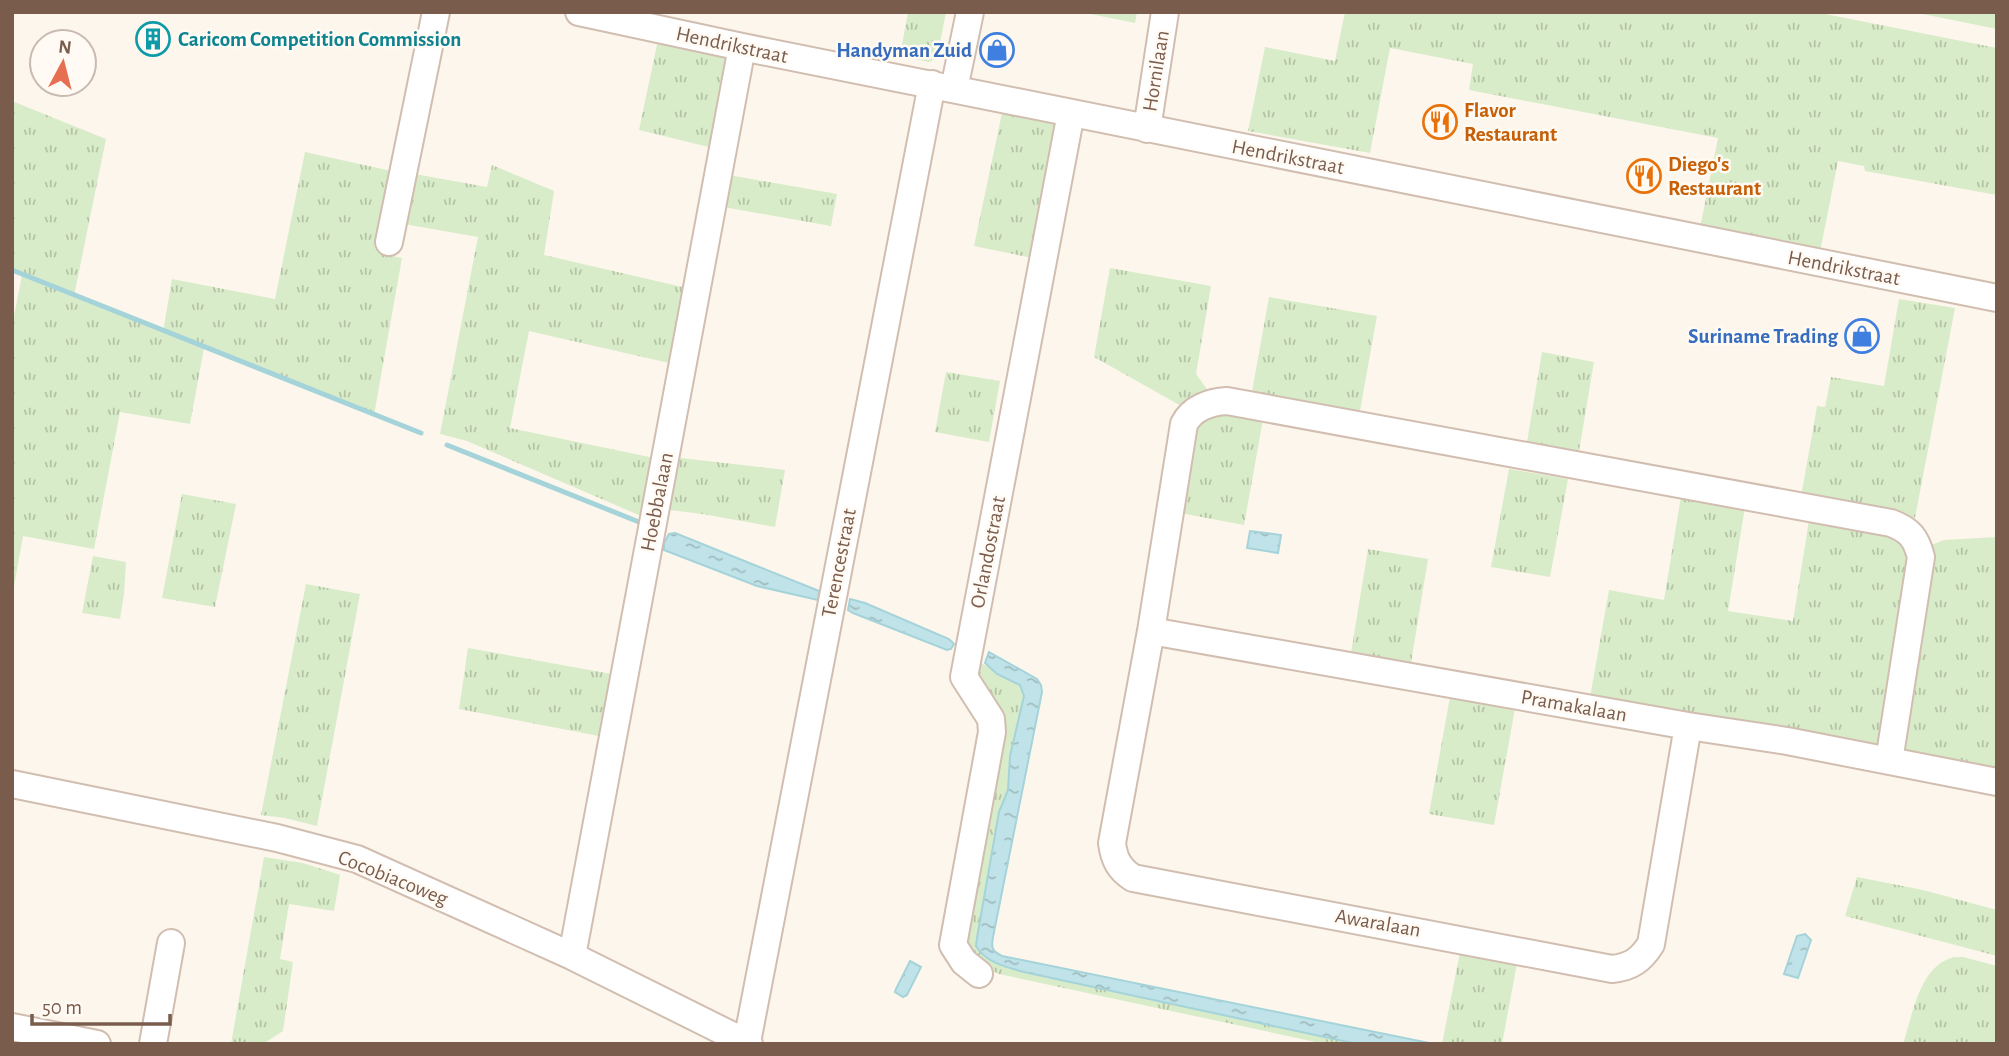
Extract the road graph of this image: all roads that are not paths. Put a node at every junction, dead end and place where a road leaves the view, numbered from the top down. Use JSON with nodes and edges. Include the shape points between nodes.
{"nodes":[{"id":1,"x":436,"y":12,"type":"edge"},
{"id":2,"x":579,"y":12,"type":"edge"},
{"id":3,"x":970,"y":12,"type":"edge"},
{"id":4,"x":1165,"y":12,"type":"edge"},
{"id":5,"x":742,"y":47,"type":"junction"},
{"id":6,"x":943,"y":86,"type":"junction"},
{"id":7,"x":1071,"y":113,"type":"junction"},
{"id":8,"x":1147,"y":129,"type":"junction"},
{"id":9,"x":389,"y":242,"type":"dead end"},
{"id":10,"x":1997,"y":298,"type":"edge"},
{"id":11,"x":1151,"y":631,"type":"junction"},
{"id":12,"x":1688,"y":726,"type":"junction"},
{"id":13,"x":1889,"y":761,"type":"junction"},
{"id":14,"x":1997,"y":782,"type":"edge"},
{"id":15,"x":12,"y":784,"type":"edge"},
{"id":16,"x":171,"y":943,"type":"dead end"},
{"id":17,"x":572,"y":956,"type":"junction"},
{"id":18,"x":979,"y":974,"type":"dead end"},
{"id":19,"x":12,"y":1027,"type":"edge"},
{"id":20,"x":88,"y":1043,"type":"edge"},
{"id":21,"x":748,"y":1043,"type":"edge"},
{"id":22,"x":153,"y":1044,"type":"edge"}],
"edges":[{"from":1,"to":9,"type":"street"},
{"from":2,"to":5,"type":"street","name":"Hendrikstraat"},
{"from":3,"to":6,"type":"street","name":"Terencestraat"},
{"from":4,"to":8,"type":"street","name":"Hornilaan"},
{"from":5,"to":6,"type":"street","name":"Hendrikstraat"},
{"from":5,"to":17,"type":"street","name":"Hoebbalaan"},
{"from":6,"to":7,"type":"street","name":"Hendrikstraat"},
{"from":6,"to":21,"type":"street","name":"Terencestraat"},
{"from":7,"to":8,"type":"street","name":"Hendrikstraat"},
{"from":7,"to":18,"type":"street","name":"Orlandostraat","via":[[964,677],[991,719],[992,732],[953,945]]},
{"from":8,"to":10,"type":"street","name":"Hendrikstraat"},
{"from":11,"to":12,"type":"street","name":"Pramakalaan"},
{"from":11,"to":12,"type":"street","name":"Awaralaan","via":[[1112,843],[1113,854],[1133,878],[1612,969],[1628,968],[1651,944]]},
{"from":11,"to":13,"type":"street","name":"Awaralaan","via":[[1184,424],[1197,410],[1227,401],[1904,527],[1913,535],[1921,557]]},
{"from":12,"to":13,"type":"street","name":"Pramakalaan"},
{"from":13,"to":14,"type":"street","name":"Pramakalaan"},
{"from":15,"to":17,"type":"street","name":"Cocobiacoweg","via":[[357,859]]},
{"from":16,"to":22,"type":"street"},
{"from":17,"to":21,"type":"street","name":"Cocobiacoweg"},
{"from":19,"to":20,"type":"street"}]}
